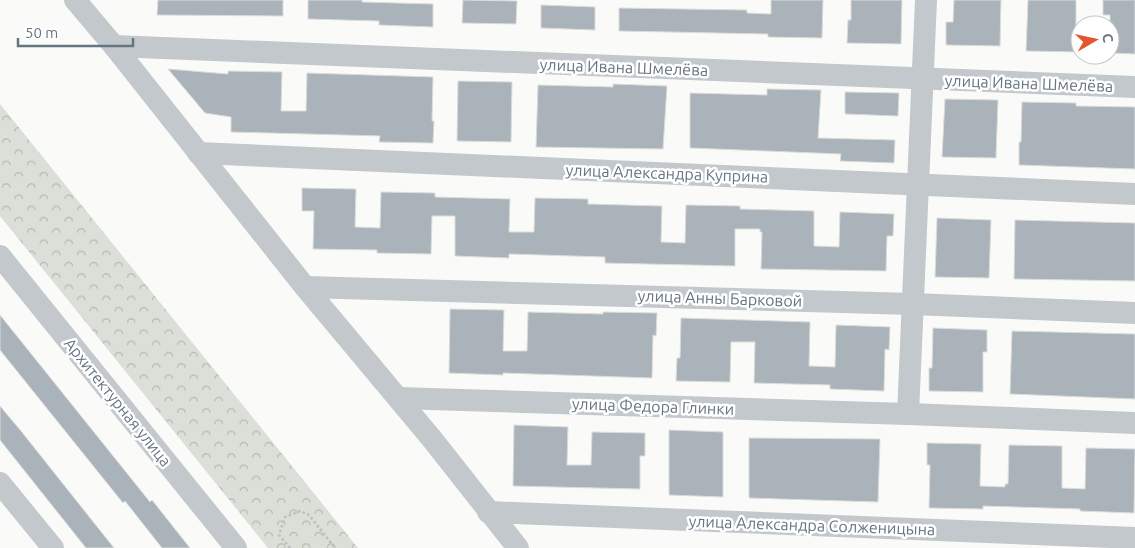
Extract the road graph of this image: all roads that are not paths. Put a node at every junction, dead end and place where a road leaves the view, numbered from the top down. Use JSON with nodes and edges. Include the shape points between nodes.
{"nodes":[{"id":1,"x":75,"y":0,"type":"edge"},
{"id":2,"x":926,"y":0,"type":"edge"},
{"id":3,"x":114,"y":46,"type":"junction"},
{"id":4,"x":922,"y":78,"type":"junction"},
{"id":5,"x":1135,"y":87,"type":"edge"},
{"id":6,"x":198,"y":153,"type":"junction"},
{"id":7,"x":918,"y":184,"type":"junction"},
{"id":8,"x":1135,"y":194,"type":"edge"},
{"id":9,"x":0,"y":256,"type":"edge"},
{"id":10,"x":305,"y":287,"type":"junction"},
{"id":11,"x":912,"y":304,"type":"junction"},
{"id":12,"x":1135,"y":313,"type":"edge"},
{"id":13,"x":399,"y":398,"type":"junction"},
{"id":14,"x":908,"y":414,"type":"junction"},
{"id":15,"x":1135,"y":423,"type":"edge"},
{"id":16,"x":0,"y":483,"type":"edge"},
{"id":17,"x":488,"y":512,"type":"junction"},
{"id":18,"x":1135,"y":538,"type":"edge"},
{"id":19,"x":53,"y":548,"type":"edge"},
{"id":20,"x":236,"y":548,"type":"edge"},
{"id":21,"x":518,"y":548,"type":"edge"}],
"edges":[{"from":1,"to":3,"type":"street"},
{"from":2,"to":4,"type":"street"},
{"from":3,"to":4,"type":"street","name":"улица Ивана Шмелёва"},
{"from":3,"to":6,"type":"street"},
{"from":4,"to":5,"type":"street","name":"улица Ивана Шмелёва"},
{"from":4,"to":7,"type":"street"},
{"from":6,"to":7,"type":"street","name":"улица Александра Куприна"},
{"from":6,"to":10,"type":"street"},
{"from":7,"to":8,"type":"street","name":"улица Александра Куприна"},
{"from":7,"to":11,"type":"street"},
{"from":9,"to":20,"type":"street","name":"Архитектурная улица"},
{"from":10,"to":11,"type":"street","name":"улица Анны Барковой"},
{"from":10,"to":13,"type":"street"},
{"from":11,"to":12,"type":"street","name":"улица Анны Барковой"},
{"from":11,"to":14,"type":"street"},
{"from":13,"to":14,"type":"street","name":"улица Федора Глинки"},
{"from":13,"to":17,"type":"street"},
{"from":14,"to":15,"type":"street","name":"улица Федора Глинки"},
{"from":16,"to":19,"type":"street"},
{"from":17,"to":18,"type":"street","name":"улица Александра Солженицына"},
{"from":17,"to":21,"type":"street"}]}
